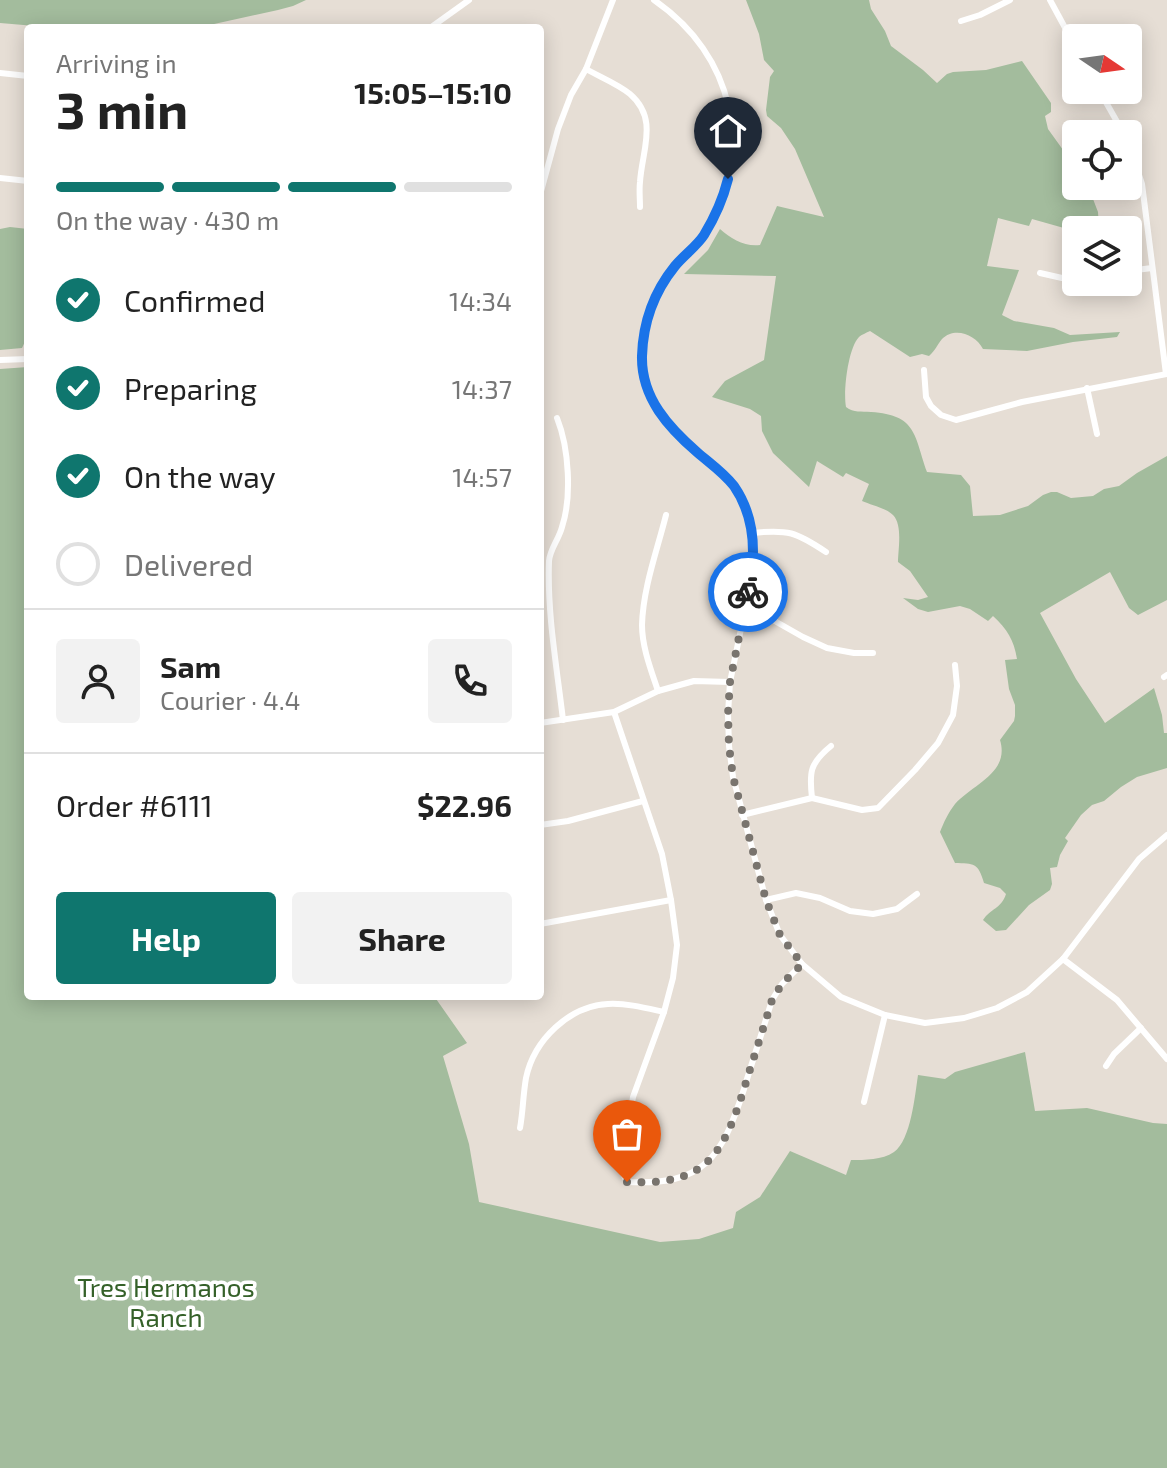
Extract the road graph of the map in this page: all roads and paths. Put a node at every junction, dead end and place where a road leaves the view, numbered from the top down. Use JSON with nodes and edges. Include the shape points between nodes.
{"nodes":[{"id":1,"x":469,"y":0,"type":"edge"},
{"id":2,"x":613,"y":0,"type":"edge"},
{"id":3,"x":654,"y":0,"type":"edge"},
{"id":4,"x":1010,"y":0,"type":"edge"},
{"id":5,"x":1050,"y":0,"type":"edge"},
{"id":6,"x":961,"y":21,"type":"dead end"},
{"id":7,"x":436,"y":24,"type":"edge"},
{"id":8,"x":1063,"y":24,"type":"edge"},
{"id":9,"x":586,"y":69,"type":"junction"},
{"id":10,"x":0,"y":73,"type":"edge"},
{"id":11,"x":24,"y":76,"type":"edge"},
{"id":12,"x":0,"y":178,"type":"edge"},
{"id":13,"x":544,"y":180,"type":"edge"},
{"id":14,"x":24,"y":181,"type":"edge"},
{"id":15,"x":1142,"y":184,"type":"edge"},
{"id":16,"x":640,"y":207,"type":"dead end"},
{"id":17,"x":1152,"y":268,"type":"junction"},
{"id":18,"x":1142,"y":269,"type":"edge"},
{"id":19,"x":1040,"y":273,"type":"dead end"},
{"id":20,"x":1062,"y":278,"type":"edge"},
{"id":21,"x":24,"y":359,"type":"edge"},
{"id":22,"x":0,"y":360,"type":"edge"},
{"id":23,"x":924,"y":370,"type":"dead end"},
{"id":24,"x":1166,"y":374,"type":"edge"},
{"id":25,"x":1087,"y":388,"type":"junction"},
{"id":26,"x":557,"y":418,"type":"dead end"},
{"id":27,"x":1097,"y":434,"type":"dead end"},
{"id":28,"x":666,"y":515,"type":"dead end"},
{"id":29,"x":752,"y":533,"type":"junction"},
{"id":30,"x":826,"y":552,"type":"dead end"},
{"id":31,"x":544,"y":554,"type":"edge"},
{"id":32,"x":549,"y":556,"type":"junction"},
{"id":33,"x":744,"y":611,"type":"junction"},
{"id":34,"x":873,"y":653,"type":"dead end"},
{"id":35,"x":955,"y":665,"type":"dead end"},
{"id":36,"x":730,"y":682,"type":"junction"},
{"id":37,"x":658,"y":691,"type":"junction"},
{"id":38,"x":614,"y":712,"type":"junction"},
{"id":39,"x":563,"y":720,"type":"junction"},
{"id":40,"x":544,"y":722,"type":"edge"},
{"id":41,"x":831,"y":746,"type":"dead end"},
{"id":42,"x":812,"y":798,"type":"junction"},
{"id":43,"x":643,"y":801,"type":"junction"},
{"id":44,"x":742,"y":815,"type":"junction"},
{"id":45,"x":544,"y":824,"type":"edge"},
{"id":46,"x":1167,"y":835,"type":"edge"},
{"id":47,"x":917,"y":894,"type":"dead end"},
{"id":48,"x":671,"y":900,"type":"junction"},
{"id":49,"x":766,"y":900,"type":"junction"},
{"id":50,"x":544,"y":923,"type":"edge"},
{"id":51,"x":1063,"y":959,"type":"junction"},
{"id":52,"x":802,"y":964,"type":"junction"},
{"id":53,"x":664,"y":1012,"type":"junction"},
{"id":54,"x":885,"y":1015,"type":"junction"},
{"id":55,"x":1141,"y":1028,"type":"junction"},
{"id":56,"x":1167,"y":1059,"type":"edge"},
{"id":57,"x":1106,"y":1066,"type":"dead end"},
{"id":58,"x":864,"y":1102,"type":"dead end"},
{"id":59,"x":520,"y":1128,"type":"dead end"}],
"edges":[{"from":1,"to":7,"type":"street"},
{"from":2,"to":9,"type":"street"},
{"from":3,"to":29,"type":"street","via":[[691,33],[710,59],[725,92],[732,159],[724,198],[703,237],[654,298],[645,330],[645,376],[668,425],[735,488]]},
{"from":4,"to":6,"type":"street"},
{"from":5,"to":8,"type":"street"},
{"from":9,"to":13,"type":"street","via":[[558,129]]},
{"from":9,"to":16,"type":"street","via":[[629,93],[643,108],[647,124]]},
{"from":10,"to":11,"type":"street"},
{"from":12,"to":14,"type":"street"},
{"from":15,"to":17,"type":"street"},
{"from":17,"to":18,"type":"street"},
{"from":17,"to":24,"type":"street"},
{"from":19,"to":20,"type":"street"},
{"from":21,"to":22,"type":"street"},
{"from":23,"to":25,"type":"street","via":[[931,406],[956,420]]},
{"from":24,"to":25,"type":"street"},
{"from":25,"to":27,"type":"street"},
{"from":26,"to":32,"type":"street","via":[[568,495]]},
{"from":28,"to":37,"type":"street","via":[[642,626]]},
{"from":29,"to":30,"type":"street","via":[[795,534]]},
{"from":29,"to":33,"type":"street","via":[[753,571]]},
{"from":31,"to":32,"type":"street"},
{"from":32,"to":39,"type":"street"},
{"from":33,"to":34,"type":"street","via":[[827,648]]},
{"from":33,"to":36,"type":"street"},
{"from":35,"to":42,"type":"street","via":[[953,715],[938,743],[878,808],[862,810]]},
{"from":36,"to":37,"type":"street","via":[[694,681]]},
{"from":36,"to":44,"type":"street","via":[[729,746]]},
{"from":37,"to":38,"type":"street"},
{"from":38,"to":39,"type":"street"},
{"from":38,"to":43,"type":"street"},
{"from":39,"to":40,"type":"street"},
{"from":41,"to":42,"type":"street","via":[[809,774]]},
{"from":42,"to":44,"type":"street"},
{"from":43,"to":45,"type":"street"},
{"from":43,"to":48,"type":"street"},
{"from":44,"to":49,"type":"street"},
{"from":46,"to":51,"type":"street","via":[[1139,859]]},
{"from":47,"to":49,"type":"street","via":[[897,909],[873,914],[796,893]]},
{"from":48,"to":50,"type":"street"},
{"from":48,"to":53,"type":"street","via":[[677,945]]},
{"from":49,"to":52,"type":"street","via":[[780,935]]},
{"from":51,"to":54,"type":"street","via":[[1027,992],[975,1015],[925,1023]]},
{"from":51,"to":55,"type":"street","via":[[1117,1000]]},
{"from":52,"to":53,"type":"street","via":[[772,1000],[732,1126],[716,1155],[691,1174],[653,1183],[627,1182],[621,1170],[633,1097]]},
{"from":52,"to":54,"type":"street","via":[[841,997]]},
{"from":53,"to":59,"type":"street","via":[[606,1004],[557,1026],[533,1056]]},
{"from":54,"to":58,"type":"street"},
{"from":55,"to":56,"type":"street"},
{"from":55,"to":57,"type":"street"}]}
